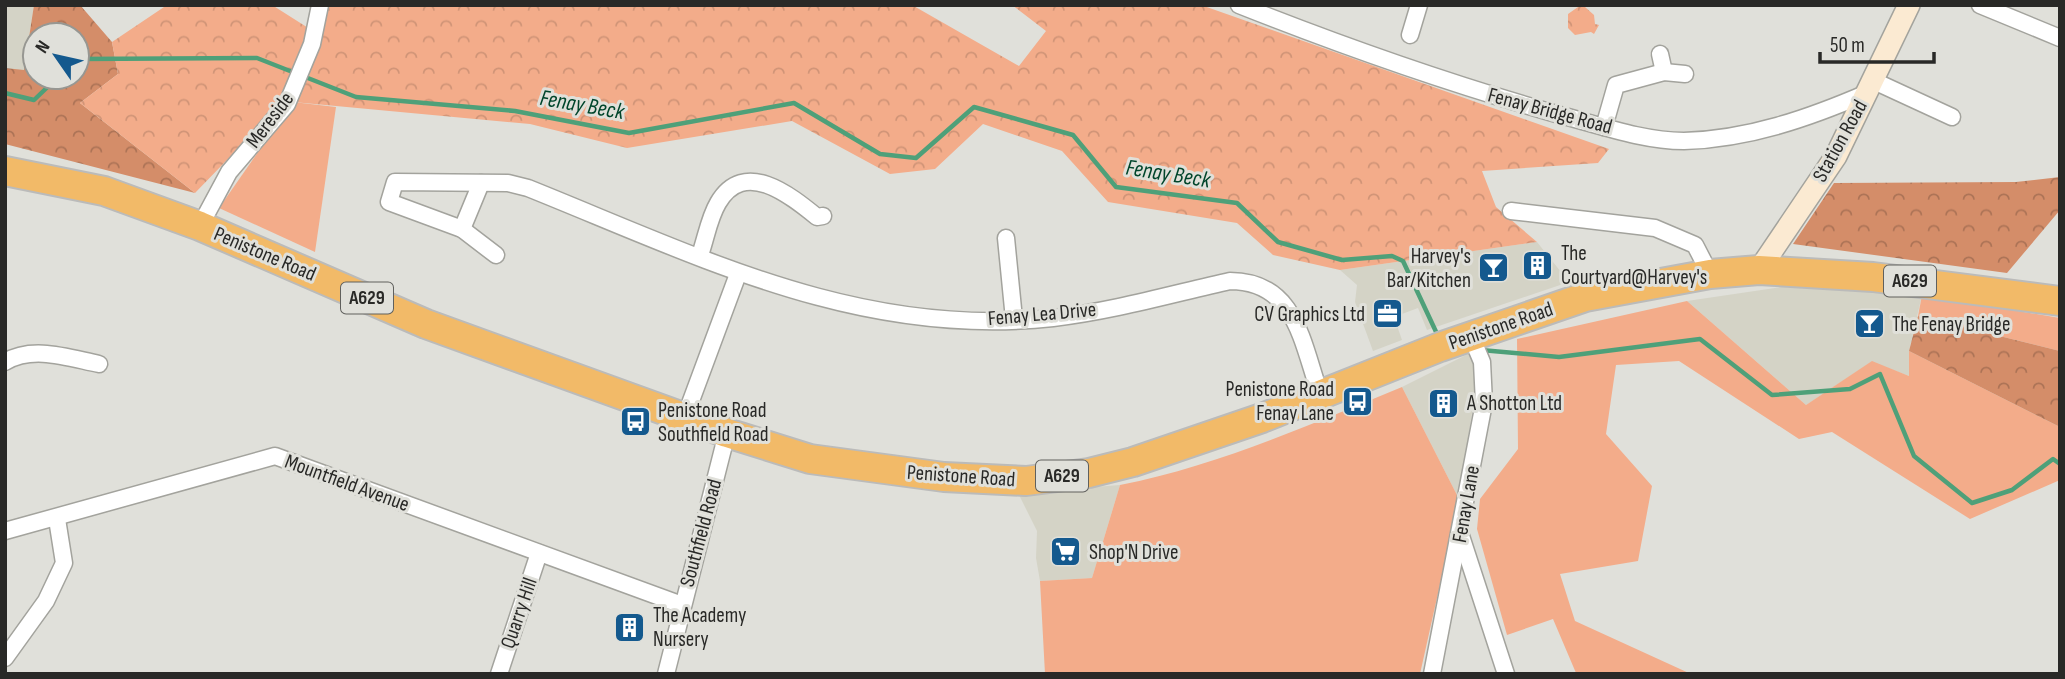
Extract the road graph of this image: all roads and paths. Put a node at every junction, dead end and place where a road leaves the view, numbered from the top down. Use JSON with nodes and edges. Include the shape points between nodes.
{"nodes":[{"id":1,"x":320,"y":5,"type":"edge"},
{"id":2,"x":1239,"y":5,"type":"edge"},
{"id":3,"x":1419,"y":5,"type":"edge"},
{"id":4,"x":1909,"y":5,"type":"edge"},
{"id":5,"x":1980,"y":5,"type":"edge"},
{"id":6,"x":1410,"y":35,"type":"dead end"},
{"id":7,"x":2060,"y":37,"type":"edge"},
{"id":8,"x":1660,"y":54,"type":"dead end"},
{"id":9,"x":1664,"y":72,"type":"junction"},
{"id":10,"x":1685,"y":75,"type":"dead end"},
{"id":11,"x":1871,"y":87,"type":"junction"},
{"id":12,"x":1952,"y":117,"type":"dead end"},
{"id":13,"x":1604,"y":127,"type":"junction"},
{"id":14,"x":5,"y":171,"type":"edge"},
{"id":15,"x":481,"y":183,"type":"junction"},
{"id":16,"x":1511,"y":211,"type":"dead end"},
{"id":17,"x":823,"y":216,"type":"dead end"},
{"id":18,"x":200,"y":226,"type":"junction"},
{"id":19,"x":462,"y":229,"type":"junction"},
{"id":20,"x":1006,"y":238,"type":"dead end"},
{"id":21,"x":496,"y":255,"type":"dead end"},
{"id":22,"x":700,"y":255,"type":"junction"},
{"id":23,"x":1759,"y":270,"type":"junction"},
{"id":24,"x":738,"y":274,"type":"junction"},
{"id":25,"x":1710,"y":274,"type":"junction"},
{"id":26,"x":2060,"y":301,"type":"edge"},
{"id":27,"x":1014,"y":320,"type":"junction"},
{"id":28,"x":1471,"y":336,"type":"junction"},
{"id":29,"x":5,"y":362,"type":"edge"},
{"id":30,"x":99,"y":364,"type":"dead end"},
{"id":31,"x":1320,"y":394,"type":"junction"},
{"id":32,"x":685,"y":417,"type":"junction"},
{"id":33,"x":727,"y":432,"type":"junction"},
{"id":34,"x":57,"y":519,"type":"junction"},
{"id":35,"x":5,"y":531,"type":"edge"},
{"id":36,"x":1461,"y":534,"type":"junction"},
{"id":37,"x":539,"y":554,"type":"junction"},
{"id":38,"x":682,"y":605,"type":"junction"},
{"id":39,"x":5,"y":659,"type":"edge"},
{"id":40,"x":499,"y":674,"type":"edge"},
{"id":41,"x":666,"y":674,"type":"edge"},
{"id":42,"x":1432,"y":674,"type":"edge"},
{"id":43,"x":1506,"y":674,"type":"edge"}],
"edges":[{"from":1,"to":18,"type":"street","name":"Mereside","via":[[312,44],[287,104],[229,172]]},
{"from":2,"to":13,"type":"street","name":"Fenay Bridge Road","via":[[1430,77]]},
{"from":3,"to":6,"type":"street"},
{"from":4,"to":11,"type":"street","name":"Station Road"},
{"from":5,"to":7,"type":"street"},
{"from":8,"to":9,"type":"street"},
{"from":9,"to":10,"type":"street"},
{"from":9,"to":13,"type":"street","via":[[1616,85]]},
{"from":11,"to":12,"type":"street"},
{"from":11,"to":13,"type":"street","name":"Fenay Bridge Road","via":[[1788,125],[1696,140]]},
{"from":11,"to":23,"type":"street","name":"Station Road","via":[[1836,156]]},
{"from":14,"to":18,"type":"highway","name":"Penistone Road","number":"A629","via":[[104,191]]},
{"from":15,"to":19,"type":"street"},
{"from":15,"to":19,"type":"street","name":"Fenay Lea Drive","via":[[395,182],[389,202]]},
{"from":15,"to":22,"type":"street","name":"Fenay Lea Drive","via":[[528,188]]},
{"from":16,"to":25,"type":"street","via":[[1655,228],[1695,245]]},
{"from":17,"to":22,"type":"street","via":[[817,217],[796,192],[760,182],[731,188],[719,202]]},
{"from":18,"to":32,"type":"highway","name":"Penistone Road","number":"A629","via":[[426,324]]},
{"from":19,"to":21,"type":"street","name":"Fenay Lea Drive"},
{"from":20,"to":27,"type":"street"},
{"from":22,"to":24,"type":"street","name":"Fenay Lea Drive"},
{"from":23,"to":25,"type":"highway","name":"Penistone Road","number":"A629"},
{"from":23,"to":26,"type":"highway","name":"Penistone Road","number":"A629","via":[[1873,277]]},
{"from":24,"to":27,"type":"street","name":"Fenay Lea Drive","via":[[878,312],[962,321]]},
{"from":24,"to":32,"type":"street"},
{"from":25,"to":28,"type":"highway","name":"Penistone Road","number":"A629","via":[[1585,297]]},
{"from":27,"to":31,"type":"street","name":"Fenay Lea Drive","via":[[1080,314],[1230,281],[1255,283],[1276,294],[1290,312]]},
{"from":28,"to":31,"type":"highway","name":"Penistone Road","number":"A629"},
{"from":28,"to":36,"type":"street","name":"Fenay Lane","via":[[1482,362],[1484,403]]},
{"from":29,"to":30,"type":"street","via":[[16,355],[47,353]]},
{"from":31,"to":33,"type":"highway","name":"Penistone Road","number":"A629","via":[[1133,462],[1026,481],[886,471],[810,459]]},
{"from":32,"to":33,"type":"highway","name":"Penistone Road","number":"A629"},
{"from":33,"to":38,"type":"street","name":"Southfield Road"},
{"from":34,"to":35,"type":"street","name":"Mountfield Avenue"},
{"from":34,"to":37,"type":"street","name":"Mountfield Avenue","via":[[275,456]]},
{"from":34,"to":39,"type":"street","via":[[64,563],[46,601]]},
{"from":36,"to":42,"type":"street","name":"Fenay Lane"},
{"from":36,"to":43,"type":"street"},
{"from":37,"to":38,"type":"street","name":"Mountfield Avenue"},
{"from":37,"to":40,"type":"street","name":"Quarry Hill"},
{"from":38,"to":41,"type":"street","name":"Southfield Road"}]}
